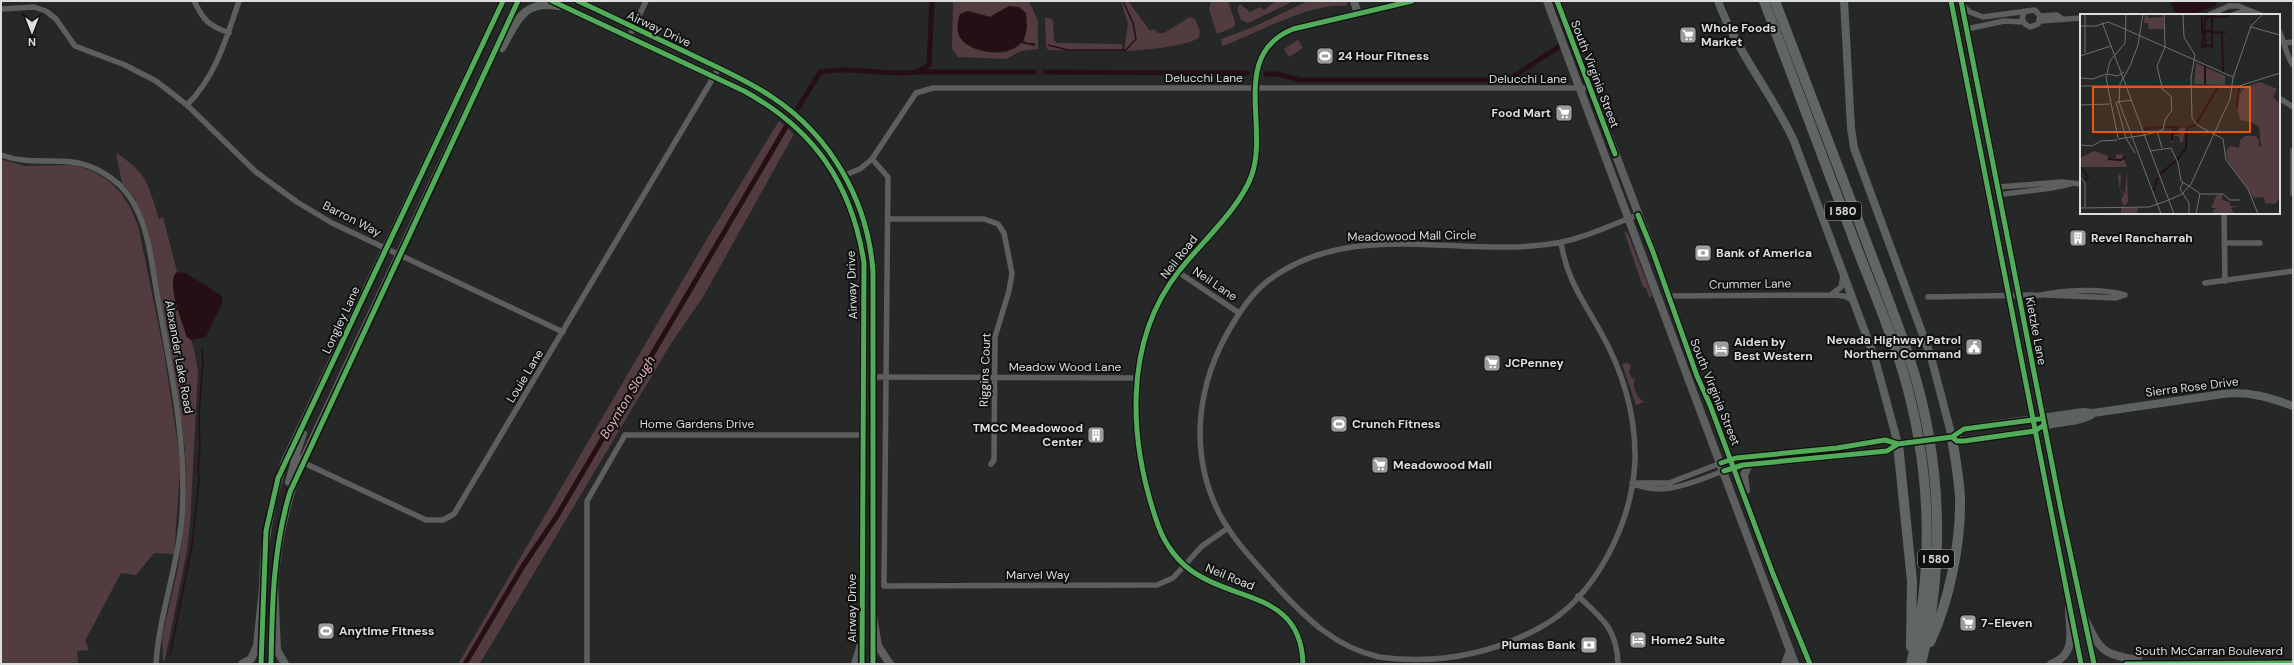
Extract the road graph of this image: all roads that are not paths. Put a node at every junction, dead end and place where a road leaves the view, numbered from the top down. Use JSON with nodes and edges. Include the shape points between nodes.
{"nodes":[{"id":1,"x":194,"y":1,"type":"edge"},
{"id":2,"x":239,"y":1,"type":"edge"},
{"id":3,"x":497,"y":1,"type":"edge"},
{"id":4,"x":503,"y":1,"type":"edge"},
{"id":5,"x":518,"y":1,"type":"edge"},
{"id":6,"x":552,"y":1,"type":"edge"},
{"id":7,"x":578,"y":1,"type":"edge"},
{"id":8,"x":588,"y":1,"type":"edge"},
{"id":9,"x":646,"y":1,"type":"edge"},
{"id":10,"x":1354,"y":1,"type":"edge"},
{"id":11,"x":1412,"y":1,"type":"edge"},
{"id":12,"x":1548,"y":1,"type":"edge"},
{"id":13,"x":1557,"y":1,"type":"edge"},
{"id":14,"x":1718,"y":1,"type":"edge"},
{"id":15,"x":1764,"y":1,"type":"edge"},
{"id":16,"x":1775,"y":1,"type":"edge"},
{"id":17,"x":1844,"y":1,"type":"edge"},
{"id":18,"x":1951,"y":1,"type":"edge"},
{"id":19,"x":1962,"y":3,"type":"edge"},
{"id":20,"x":1,"y":9,"type":"edge"},
{"id":21,"x":2247,"y":10,"type":"junction"},
{"id":22,"x":575,"y":12,"type":"junction"},
{"id":23,"x":2024,"y":13,"type":"junction"},
{"id":24,"x":1358,"y":14,"type":"junction"},
{"id":25,"x":2211,"y":14,"type":"edge"},
{"id":26,"x":2235,"y":14,"type":"edge"},
{"id":27,"x":2258,"y":14,"type":"edge"},
{"id":28,"x":612,"y":17,"type":"junction"},
{"id":29,"x":2040,"y":18,"type":"junction"},
{"id":30,"x":2080,"y":18,"type":"edge"},
{"id":31,"x":2023,"y":22,"type":"junction"},
{"id":32,"x":634,"y":28,"type":"junction"},
{"id":33,"x":1967,"y":29,"type":"junction"},
{"id":34,"x":488,"y":31,"type":"junction"},
{"id":35,"x":229,"y":33,"type":"junction"},
{"id":36,"x":2280,"y":33,"type":"edge"},
{"id":37,"x":629,"y":38,"type":"junction"},
{"id":38,"x":2293,"y":42,"type":"edge"},
{"id":39,"x":2285,"y":43,"type":"junction"},
{"id":40,"x":2293,"y":65,"type":"edge"},
{"id":41,"x":719,"y":68,"type":"junction"},
{"id":42,"x":484,"y":75,"type":"junction"},
{"id":43,"x":714,"y":77,"type":"junction"},
{"id":44,"x":1256,"y":88,"type":"junction"},
{"id":45,"x":1580,"y":88,"type":"junction"},
{"id":46,"x":1589,"y":88,"type":"junction"},
{"id":47,"x":2280,"y":99,"type":"edge"},
{"id":48,"x":187,"y":105,"type":"junction"},
{"id":49,"x":2293,"y":107,"type":"edge"},
{"id":50,"x":809,"y":140,"type":"junction"},
{"id":51,"x":2293,"y":150,"type":"edge"},
{"id":52,"x":1,"y":155,"type":"edge"},
{"id":53,"x":872,"y":159,"type":"junction"},
{"id":54,"x":845,"y":175,"type":"junction"},
{"id":55,"x":2080,"y":184,"type":"edge"},
{"id":56,"x":1999,"y":191,"type":"junction"},
{"id":57,"x":2293,"y":194,"type":"edge"},
{"id":58,"x":2224,"y":214,"type":"edge"},
{"id":59,"x":1638,"y":215,"type":"junction"},
{"id":60,"x":1629,"y":218,"type":"junction"},
{"id":61,"x":888,"y":219,"type":"junction"},
{"id":62,"x":1561,"y":242,"type":"junction"},
{"id":63,"x":2224,"y":243,"type":"junction"},
{"id":64,"x":2260,"y":243,"type":"dead end"},
{"id":65,"x":385,"y":248,"type":"junction"},
{"id":66,"x":400,"y":255,"type":"junction"},
{"id":67,"x":1842,"y":270,"type":"junction"},
{"id":68,"x":2293,"y":271,"type":"edge"},
{"id":69,"x":1178,"y":272,"type":"junction"},
{"id":70,"x":2225,"y":281,"type":"junction"},
{"id":71,"x":2205,"y":283,"type":"dead end"},
{"id":72,"x":1832,"y":294,"type":"junction"},
{"id":73,"x":2041,"y":294,"type":"junction"},
{"id":74,"x":2009,"y":295,"type":"junction"},
{"id":75,"x":2019,"y":295,"type":"junction"},
{"id":76,"x":1668,"y":296,"type":"junction"},
{"id":77,"x":1928,"y":297,"type":"dead end"},
{"id":78,"x":1855,"y":303,"type":"junction"},
{"id":79,"x":1239,"y":313,"type":"junction"},
{"id":80,"x":864,"y":319,"type":"junction"},
{"id":81,"x":563,"y":332,"type":"junction"},
{"id":82,"x":872,"y":377,"type":"junction"},
{"id":83,"x":886,"y":377,"type":"junction"},
{"id":84,"x":995,"y":378,"type":"junction"},
{"id":85,"x":1137,"y":378,"type":"junction"},
{"id":86,"x":322,"y":381,"type":"junction"},
{"id":87,"x":2293,"y":406,"type":"edge"},
{"id":88,"x":2033,"y":420,"type":"junction"},
{"id":89,"x":2044,"y":421,"type":"junction"},
{"id":90,"x":1921,"y":422,"type":"junction"},
{"id":91,"x":2035,"y":431,"type":"junction"},
{"id":92,"x":863,"y":435,"type":"junction"},
{"id":93,"x":1952,"y":438,"type":"junction"},
{"id":94,"x":1898,"y":444,"type":"junction"},
{"id":95,"x":288,"y":455,"type":"junction"},
{"id":96,"x":302,"y":462,"type":"junction"},
{"id":97,"x":991,"y":464,"type":"dead end"},
{"id":98,"x":1749,"y":464,"type":"junction"},
{"id":99,"x":1728,"y":465,"type":"junction"},
{"id":100,"x":1632,"y":483,"type":"junction"},
{"id":101,"x":1750,"y":508,"type":"junction"},
{"id":102,"x":1228,"y":528,"type":"junction"},
{"id":103,"x":278,"y":543,"type":"junction"},
{"id":104,"x":1184,"y":565,"type":"junction"},
{"id":105,"x":274,"y":580,"type":"junction"},
{"id":106,"x":263,"y":588,"type":"junction"},
{"id":107,"x":1578,"y":596,"type":"junction"},
{"id":108,"x":2069,"y":607,"type":"junction"},
{"id":109,"x":873,"y":616,"type":"junction"},
{"id":110,"x":2084,"y":617,"type":"junction"},
{"id":111,"x":862,"y":641,"type":"junction"},
{"id":112,"x":1790,"y":650,"type":"junction"},
{"id":113,"x":1805,"y":653,"type":"junction"},
{"id":114,"x":1917,"y":661,"type":"edge"},
{"id":115,"x":2293,"y":663,"type":"edge"},
{"id":116,"x":156,"y":664,"type":"edge"},
{"id":117,"x":242,"y":664,"type":"edge"},
{"id":118,"x":261,"y":664,"type":"edge"},
{"id":119,"x":271,"y":664,"type":"edge"},
{"id":120,"x":285,"y":664,"type":"edge"},
{"id":121,"x":587,"y":664,"type":"edge"},
{"id":122,"x":855,"y":664,"type":"edge"},
{"id":123,"x":862,"y":664,"type":"edge"},
{"id":124,"x":872,"y":664,"type":"edge"},
{"id":125,"x":890,"y":664,"type":"edge"},
{"id":126,"x":1303,"y":664,"type":"edge"},
{"id":127,"x":1618,"y":664,"type":"edge"},
{"id":128,"x":1785,"y":664,"type":"edge"},
{"id":129,"x":1795,"y":664,"type":"edge"},
{"id":130,"x":1810,"y":664,"type":"edge"},
{"id":131,"x":1817,"y":664,"type":"edge"},
{"id":132,"x":2051,"y":664,"type":"edge"},
{"id":133,"x":2081,"y":664,"type":"edge"},
{"id":134,"x":2094,"y":664,"type":"edge"},
{"id":135,"x":2126,"y":664,"type":"edge"},
{"id":136,"x":2166,"y":664,"type":"edge"}],
"edges":[{"from":1,"to":35,"type":"street","via":[[202,18],[208,24]]},
{"from":2,"to":35,"type":"street"},
{"from":3,"to":34,"type":"main road"},
{"from":4,"to":34,"type":"main road","name":"Longley Lane"},
{"from":5,"to":42,"type":"main road","name":"Longley Lane"},
{"from":6,"to":22,"type":"main road","name":"Airway Drive"},
{"from":7,"to":28,"type":"main road","name":"Airway Drive"},
{"from":8,"to":28,"type":"main road"},
{"from":9,"to":32,"type":"street"},
{"from":10,"to":24,"type":"main road"},
{"from":11,"to":24,"type":"main road","name":"Neil Road"},
{"from":12,"to":45,"type":"main road","name":"South Virginia Street"},
{"from":13,"to":46,"type":"main road","name":"South Virginia Street"},
{"from":14,"to":67,"type":"main road","via":[[1732,33],[1789,130]]},
{"from":15,"to":90,"type":"highway","number":"I 580"},
{"from":16,"to":90,"type":"highway","number":"I 580","via":[[1913,370]]},
{"from":17,"to":93,"type":"main road","via":[[1850,122],[1854,148],[1931,357]]},
{"from":18,"to":74,"type":"main road","name":"Kietzke Lane"},
{"from":19,"to":23,"type":"street","via":[[1970,12],[1984,17]]},
{"from":19,"to":33,"type":"main road","name":"Kietzke Lane"},
{"from":20,"to":48,"type":"street","name":"Barron Way","via":[[34,7],[46,11],[56,19],[75,46],[142,73]]},
{"from":21,"to":25,"type":"street","via":[[2229,6]]},
{"from":21,"to":26,"type":"street"},
{"from":21,"to":27,"type":"street"},
{"from":22,"to":37,"type":"main road","name":"Airway Drive"},
{"from":22,"to":42,"type":"main road","via":[[543,3],[528,7],[519,16],[491,68]]},
{"from":23,"to":29,"type":"street","via":[[2032,9],[2037,11]]},
{"from":23,"to":31,"type":"street"},
{"from":24,"to":44,"type":"main road","name":"Neil Road","via":[[1301,27],[1280,35],[1260,58]]},
{"from":28,"to":32,"type":"main road","name":"Airway Drive"},
{"from":29,"to":30,"type":"street","via":[[2057,15],[2061,18]]},
{"from":29,"to":31,"type":"street","via":[[2036,26],[2030,27]]},
{"from":31,"to":33,"type":"street","via":[[2004,21]]},
{"from":32,"to":37,"type":"street"},
{"from":32,"to":41,"type":"main road","name":"Airway Drive"},
{"from":33,"to":56,"type":"main road","name":"Kietzke Lane"},
{"from":34,"to":65,"type":"main road","name":"Longley Lane"},
{"from":35,"to":48,"type":"street","via":[[212,73]]},
{"from":36,"to":39,"type":"street"},
{"from":37,"to":43,"type":"main road","name":"Airway Drive"},
{"from":38,"to":39,"type":"street"},
{"from":39,"to":40,"type":"street","via":[[2289,60]]},
{"from":41,"to":43,"type":"street","name":"Louie Lane"},
{"from":41,"to":54,"type":"main road","name":"Airway Drive","via":[[771,96],[801,120],[822,142]]},
{"from":42,"to":66,"type":"main road","name":"Longley Lane"},
{"from":43,"to":50,"type":"main road","name":"Airway Drive","via":[[765,102],[787,118]]},
{"from":43,"to":81,"type":"street","name":"Louie Lane"},
{"from":44,"to":45,"type":"street","name":"Delucchi Lane"},
{"from":44,"to":53,"type":"street","name":"Delucchi Lane","via":[[933,88],[916,93]]},
{"from":44,"to":69,"type":"main road","name":"Neil Road","via":[[1256,150],[1252,176],[1237,201]]},
{"from":45,"to":46,"type":"street","name":"Delucchi Lane"},
{"from":45,"to":60,"type":"main road","name":"South Virginia Street"},
{"from":46,"to":59,"type":"main road","name":"South Virginia Street"},
{"from":47,"to":49,"type":"street"},
{"from":48,"to":65,"type":"street","name":"Barron Way","via":[[234,153],[270,183],[326,219]]},
{"from":50,"to":54,"type":"main road","via":[[822,149],[838,173]]},
{"from":50,"to":80,"type":"main road","name":"Airway Drive","via":[[840,184],[856,223],[864,263]]},
{"from":51,"to":57,"type":"street"},
{"from":52,"to":116,"type":"street","name":"Alexander Lake Road","via":[[27,160],[68,160],[90,165],[112,178],[124,189],[134,204],[143,226],[173,380],[183,464],[180,539]]},
{"from":53,"to":54,"type":"street","via":[[860,169]]},
{"from":53,"to":61,"type":"street","via":[[888,177]]},
{"from":54,"to":82,"type":"main road","name":"Airway Drive","via":[[860,209],[872,261]]},
{"from":55,"to":56,"type":"street","via":[[2052,189]]},
{"from":56,"to":75,"type":"main road","name":"Kietzke Lane"},
{"from":58,"to":63,"type":"street"},
{"from":59,"to":60,"type":"street","name":"Meadowood Mall Circle"},
{"from":59,"to":76,"type":"main road","name":"South Virginia Street"},
{"from":60,"to":62,"type":"street","name":"Meadowood Mall Circle"},
{"from":60,"to":99,"type":"main road","name":"South Virginia Street"},
{"from":61,"to":83,"type":"street"},
{"from":61,"to":84,"type":"street","name":"Riggins Court","via":[[984,218],[994,221],[1001,228],[1010,256],[1012,273],[996,332]]},
{"from":62,"to":79,"type":"street","name":"Meadowood Mall Circle","via":[[1510,246],[1362,245],[1336,249],[1314,256],[1272,278],[1254,293]]},
{"from":62,"to":100,"type":"street","name":"Meadowood Mall Circle","via":[[1569,277],[1609,347],[1625,387],[1635,438]]},
{"from":63,"to":64,"type":"street"},
{"from":63,"to":70,"type":"street"},
{"from":65,"to":66,"type":"street","name":"Barron Way"},
{"from":65,"to":86,"type":"main road","name":"Longley Lane"},
{"from":66,"to":81,"type":"street","name":"Barron Way"},
{"from":66,"to":96,"type":"main road","name":"Longley Lane"},
{"from":67,"to":72,"type":"street","via":[[1842,288]]},
{"from":67,"to":78,"type":"main road"},
{"from":68,"to":70,"type":"street"},
{"from":69,"to":79,"type":"street","name":"Neil Lane"},
{"from":69,"to":85,"type":"main road","name":"Neil Road","via":[[1149,328]]},
{"from":70,"to":71,"type":"street"},
{"from":72,"to":76,"type":"street","name":"Crummer Lane"},
{"from":72,"to":78,"type":"street","name":"Crummer Lane","via":[[1849,298]]},
{"from":73,"to":73,"type":"street","via":[[2057,297],[2116,298],[2125,295],[2115,292]]},
{"from":73,"to":75,"type":"street"},
{"from":74,"to":75,"type":"street"},
{"from":74,"to":77,"type":"street"},
{"from":74,"to":88,"type":"main road","name":"Kietzke Lane"},
{"from":75,"to":89,"type":"main road","name":"Kietzke Lane"},
{"from":76,"to":99,"type":"main road","name":"South Virginia Street"},
{"from":78,"to":94,"type":"main road","via":[[1883,382]]},
{"from":79,"to":102,"type":"street","name":"Meadowood Mall Circle","via":[[1222,341],[1210,370],[1202,398],[1200,423],[1200,444],[1205,473],[1214,502]]},
{"from":80,"to":82,"type":"main road","via":[[867,370]]},
{"from":80,"to":92,"type":"main road","name":"Airway Drive"},
{"from":81,"to":96,"type":"street","name":"Louie Lane","via":[[458,510],[449,518],[438,521],[426,520]]},
{"from":82,"to":83,"type":"street","name":"Meadow Wood Lane"},
{"from":82,"to":92,"type":"main road","via":[[868,382],[867,414]]},
{"from":82,"to":109,"type":"main road","name":"Airway Drive"},
{"from":83,"to":84,"type":"street","name":"Meadow Wood Lane"},
{"from":83,"to":104,"type":"street","name":"Marvel Way","via":[[884,586],[1157,585],[1173,578]]},
{"from":84,"to":85,"type":"street","name":"Meadow Wood Lane"},
{"from":84,"to":97,"type":"street","name":"Riggins Court","via":[[994,460]]},
{"from":85,"to":104,"type":"main road","name":"Neil Road","via":[[1137,440],[1155,517],[1166,542]]},
{"from":86,"to":95,"type":"main road","name":"Longley Lane"},
{"from":86,"to":96,"type":"main road","via":[[316,407],[296,454],[297,459]]},
{"from":87,"to":89,"type":"main road","name":"Sierra Rose Drive","via":[[2259,395],[2232,393],[2093,413],[2083,412]]},
{"from":88,"to":89,"type":"main road","name":"Sierra Rose Drive"},
{"from":88,"to":91,"type":"main road","name":"Kietzke Lane"},
{"from":88,"to":93,"type":"main road","name":"Sierra Rose Drive","via":[[1964,429]]},
{"from":89,"to":91,"type":"main road"},
{"from":89,"to":110,"type":"main road","name":"Kietzke Lane"},
{"from":90,"to":114,"type":"highway","number":"I 580","via":[[1926,565]]},
{"from":90,"to":114,"type":"highway","number":"I 580","via":[[1932,459],[1937,509],[1937,555],[1932,607]]},
{"from":91,"to":93,"type":"main road","via":[[1964,441]]},
{"from":91,"to":108,"type":"main road","name":"Kietzke Lane"},
{"from":92,"to":111,"type":"main road","name":"Airway Drive"},
{"from":92,"to":121,"type":"street","name":"Home Gardens Drive","via":[[625,435],[587,501]]},
{"from":93,"to":94,"type":"main road"},
{"from":93,"to":114,"type":"highway","via":[[1960,499],[1957,543],[1940,616]]},
{"from":94,"to":98,"type":"main road","via":[[1887,451]]},
{"from":94,"to":99,"type":"main road","via":[[1885,440]]},
{"from":94,"to":114,"type":"highway","via":[[1912,581],[1910,641]]},
{"from":95,"to":103,"type":"main road","via":[[293,458],[294,464],[281,507]]},
{"from":95,"to":106,"type":"main road","name":"Longley Lane","via":[[278,478],[269,513]]},
{"from":96,"to":103,"type":"main road","name":"Longley Lane","via":[[285,508]]},
{"from":98,"to":99,"type":"main road"},
{"from":98,"to":101,"type":"main road","via":[[1744,475]]},
{"from":99,"to":100,"type":"street","via":[[1669,483]]},
{"from":99,"to":101,"type":"main road","name":"South Virginia Street"},
{"from":99,"to":112,"type":"main road","name":"South Virginia Street"},
{"from":100,"to":107,"type":"street","name":"Meadowood Mall Circle","via":[[1626,512],[1612,546],[1595,575]]},
{"from":101,"to":113,"type":"main road","name":"South Virginia Street"},
{"from":102,"to":104,"type":"street","name":"Marvel Way","via":[[1202,546]]},
{"from":102,"to":107,"type":"street","name":"Meadowood Mall Circle","via":[[1247,554],[1320,630],[1350,647],[1381,658],[1436,661],[1463,658],[1493,650],[1547,624]]},
{"from":103,"to":105,"type":"main road","name":"Longley Lane"},
{"from":104,"to":126,"type":"main road","name":"Neil Road","via":[[1202,578],[1265,602],[1280,611],[1296,632],[1302,647]]},
{"from":105,"to":119,"type":"main road","name":"Longley Lane"},
{"from":105,"to":120,"type":"main road","via":[[277,650]]},
{"from":106,"to":117,"type":"main road","via":[[257,646],[251,659]]},
{"from":106,"to":118,"type":"main road","name":"Longley Lane"},
{"from":107,"to":127,"type":"street","via":[[1611,629]]},
{"from":108,"to":132,"type":"main road","via":[[2070,646],[2064,657]]},
{"from":108,"to":133,"type":"main road","name":"Kietzke Lane"},
{"from":109,"to":124,"type":"main road","name":"Airway Drive"},
{"from":109,"to":125,"type":"main road","via":[[878,646]]},
{"from":110,"to":134,"type":"main road","name":"Kietzke Lane"},
{"from":110,"to":136,"type":"main road","via":[[2103,650],[2116,656]]},
{"from":111,"to":122,"type":"main road"},
{"from":111,"to":123,"type":"main road","name":"Airway Drive"},
{"from":112,"to":128,"type":"main road"},
{"from":112,"to":129,"type":"main road","name":"South Virginia Street"},
{"from":113,"to":130,"type":"main road","name":"South Virginia Street"},
{"from":113,"to":131,"type":"main road"},
{"from":115,"to":136,"type":"main road","name":"South McCarran Boulevard"},
{"from":135,"to":136,"type":"main road","name":"South McCarran Boulevard"}]}
